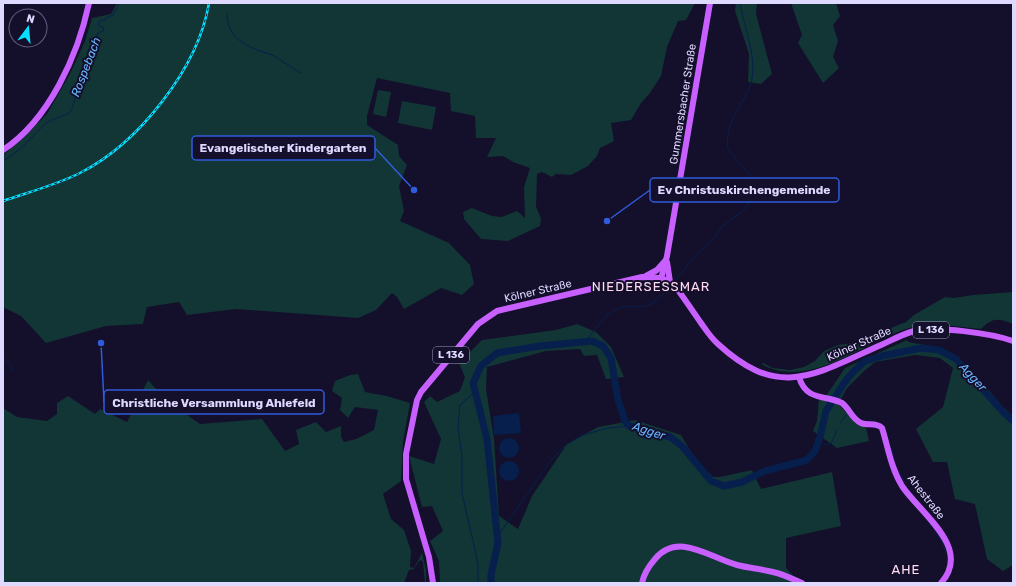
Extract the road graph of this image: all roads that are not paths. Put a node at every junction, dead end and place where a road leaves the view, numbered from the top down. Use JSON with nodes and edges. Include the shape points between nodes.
{"nodes":[{"id":1,"x":89,"y":3,"type":"edge"},
{"id":2,"x":710,"y":3,"type":"edge"},
{"id":3,"x":3,"y":150,"type":"edge"},
{"id":4,"x":667,"y":260,"type":"junction"},
{"id":5,"x":642,"y":277,"type":"junction"},
{"id":6,"x":661,"y":279,"type":"junction"},
{"id":7,"x":672,"y":283,"type":"junction"},
{"id":8,"x":1013,"y":341,"type":"edge"},
{"id":9,"x":799,"y":378,"type":"junction"},
{"id":10,"x":433,"y":583,"type":"edge"},
{"id":11,"x":642,"y":583,"type":"edge"},
{"id":12,"x":802,"y":583,"type":"edge"},
{"id":13,"x":941,"y":583,"type":"edge"}],
"edges":[{"from":1,"to":3,"type":"main road","via":[[76,47],[64,75],[43,111],[22,135]]},
{"from":2,"to":4,"type":"main road","name":"Gummersbacher Straße"},
{"from":4,"to":5,"type":"main road","via":[[657,270]]},
{"from":4,"to":6,"type":"main road","name":"Gummersbacher Straße"},
{"from":4,"to":7,"type":"main road"},
{"from":5,"to":6,"type":"main road","name":"Kölner Straße","number":"L 136"},
{"from":5,"to":10,"type":"main road","name":"Kölner Straße","number":"L 136","via":[[497,311],[478,324],[421,392],[417,400],[406,454],[406,479],[429,557]]},
{"from":6,"to":7,"type":"main road","name":"Kölner Straße","number":"L 136"},
{"from":7,"to":9,"type":"main road","name":"Kölner Straße","number":"L 136","via":[[716,342],[735,359],[750,369],[766,374]]},
{"from":8,"to":9,"type":"main road","name":"Kölner Straße","number":"L 136","via":[[988,335],[925,330],[905,334],[822,371]]},
{"from":9,"to":13,"type":"main road","name":"Ahestraße","via":[[803,388],[808,392],[839,401],[856,420],[882,428],[894,471],[912,500],[941,532],[950,553],[948,573]]},
{"from":11,"to":12,"type":"main road","via":[[644,574],[657,556],[676,546],[691,547],[738,565],[781,574]]}]}
